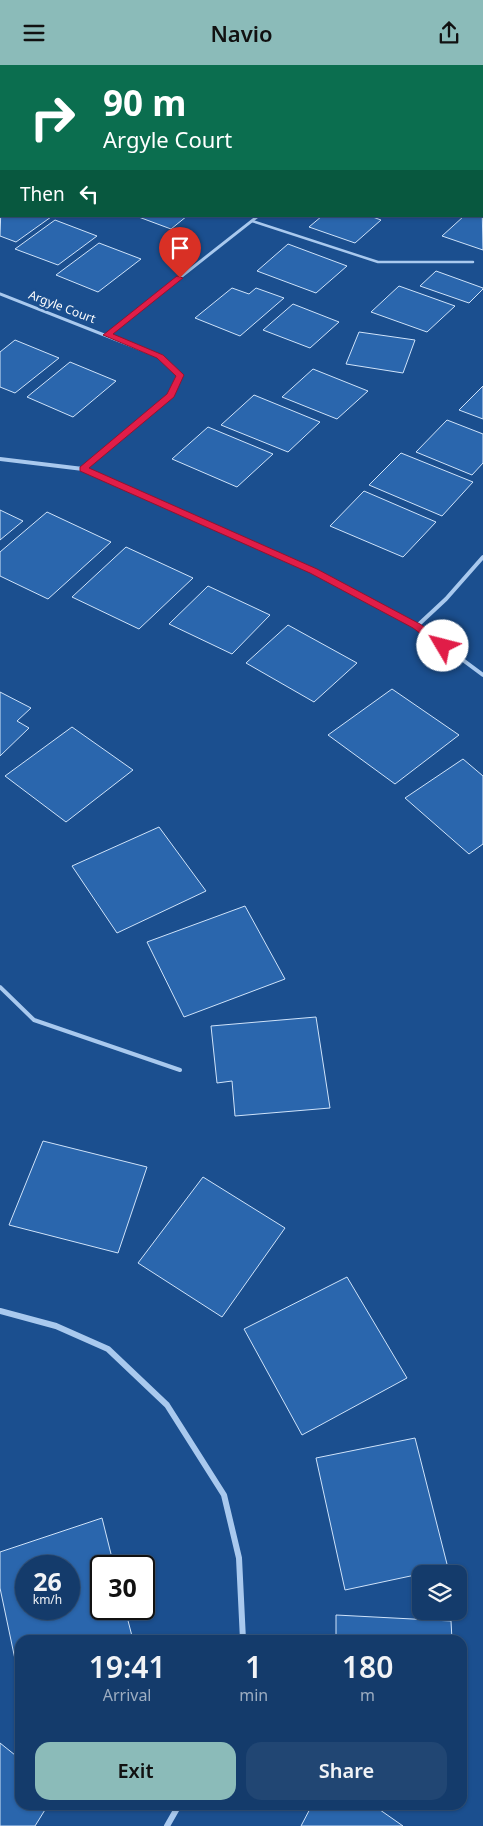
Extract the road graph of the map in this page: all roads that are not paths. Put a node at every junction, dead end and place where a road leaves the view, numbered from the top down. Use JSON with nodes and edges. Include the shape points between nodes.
{"nodes":[{"id":1,"x":256,"y":217,"type":"edge"},
{"id":2,"x":252,"y":221,"type":"junction"},
{"id":3,"x":473,"y":262,"type":"dead end"},
{"id":4,"x":0,"y":294,"type":"edge"},
{"id":5,"x":107,"y":335,"type":"junction"},
{"id":6,"x":0,"y":459,"type":"edge"},
{"id":7,"x":83,"y":469,"type":"junction"},
{"id":8,"x":483,"y":557,"type":"edge"},
{"id":9,"x":417,"y":626,"type":"junction"},
{"id":10,"x":483,"y":675,"type":"edge"},
{"id":11,"x":0,"y":987,"type":"edge"},
{"id":12,"x":180,"y":1070,"type":"dead end"},
{"id":13,"x":0,"y":1311,"type":"edge"},
{"id":14,"x":243,"y":1635,"type":"edge"},
{"id":15,"x":176,"y":1810,"type":"edge"},
{"id":16,"x":167,"y":1826,"type":"edge"}],
"edges":[{"from":1,"to":2,"type":"street"},
{"from":2,"to":3,"type":"lane","via":[[378,263]]},
{"from":2,"to":5,"type":"street"},
{"from":4,"to":5,"type":"street","name":"Argyle Court"},
{"from":5,"to":7,"type":"street","name":"Argyle Court","via":[[160,357],[180,375],[171,395]]},
{"from":6,"to":7,"type":"street"},
{"from":7,"to":9,"type":"street","via":[[314,571]]},
{"from":8,"to":9,"type":"street"},
{"from":9,"to":10,"type":"street"},
{"from":11,"to":12,"type":"lane","via":[[34,1020]]},
{"from":13,"to":14,"type":"street","via":[[56,1326],[108,1349],[167,1405],[224,1495],[239,1558]]},
{"from":15,"to":16,"type":"street"}]}
